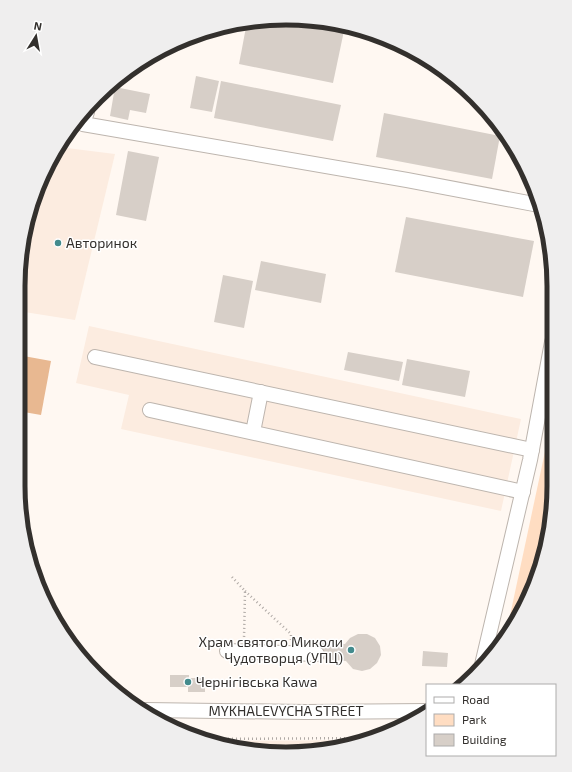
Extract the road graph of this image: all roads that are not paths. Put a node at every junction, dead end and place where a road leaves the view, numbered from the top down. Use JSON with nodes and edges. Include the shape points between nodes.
{"nodes":[{"id":1,"x":84,"y":121,"type":"edge"},
{"id":2,"x":534,"y":204,"type":"edge"},
{"id":3,"x":95,"y":357,"type":"dead end"},
{"id":4,"x":547,"y":369,"type":"edge"},
{"id":5,"x":261,"y":392,"type":"junction"},
{"id":6,"x":150,"y":410,"type":"dead end"},
{"id":7,"x":253,"y":432,"type":"junction"},
{"id":8,"x":532,"y":450,"type":"junction"},
{"id":9,"x":523,"y":492,"type":"junction"},
{"id":10,"x":226,"y":651,"type":"dead end"},
{"id":11,"x":317,"y":654,"type":"dead end"},
{"id":12,"x":484,"y":655,"type":"edge"},
{"id":13,"x":152,"y":710,"type":"edge"},
{"id":14,"x":418,"y":711,"type":"edge"}],
"edges":[{"from":1,"to":2,"type":"street","via":[[83,124]]},
{"from":3,"to":5,"type":"street"},
{"from":4,"to":8,"type":"street"},
{"from":5,"to":7,"type":"street"},
{"from":5,"to":8,"type":"street"},
{"from":6,"to":7,"type":"street"},
{"from":7,"to":9,"type":"street"},
{"from":8,"to":9,"type":"street"},
{"from":9,"to":12,"type":"street"},
{"from":10,"to":11,"type":"street"},
{"from":13,"to":14,"type":"street","name":"MYKHALEVYCHA STREET"}]}
